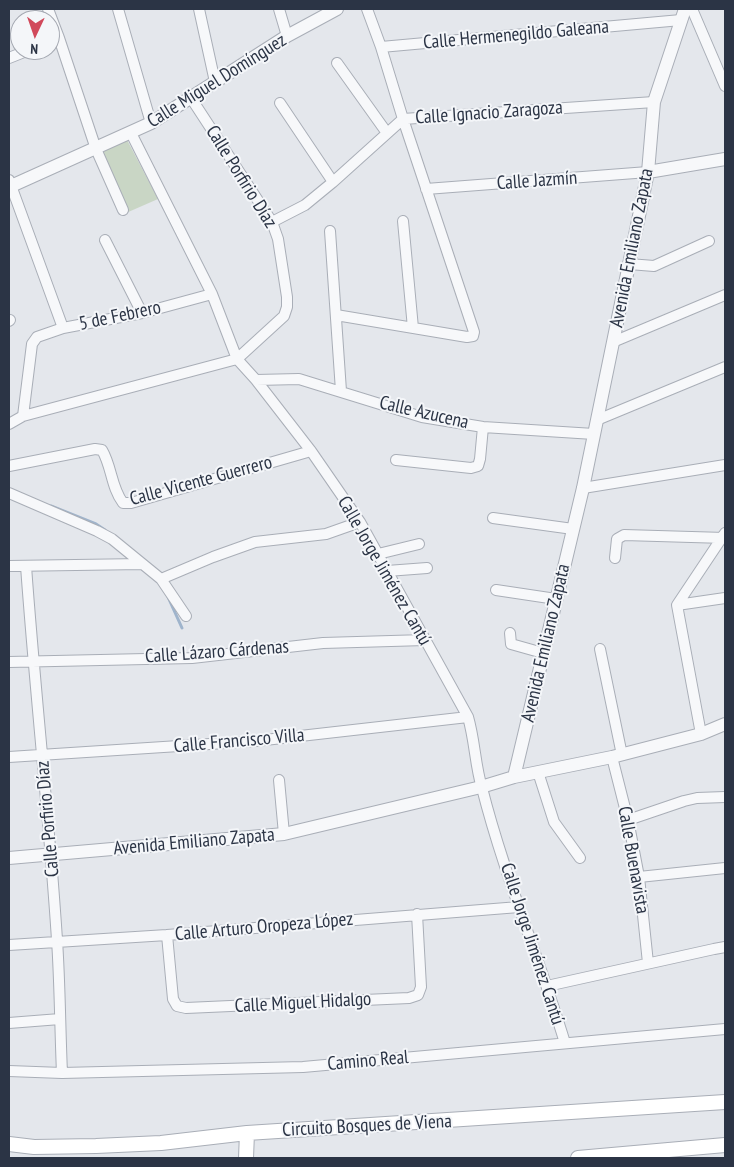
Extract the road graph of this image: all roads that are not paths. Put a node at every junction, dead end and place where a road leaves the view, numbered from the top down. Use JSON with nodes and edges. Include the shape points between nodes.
{"nodes":[{"id":1,"x":118,"y":9,"type":"edge"},
{"id":2,"x":199,"y":9,"type":"edge"},
{"id":3,"x":279,"y":9,"type":"edge"},
{"id":4,"x":337,"y":9,"type":"edge"},
{"id":5,"x":367,"y":9,"type":"edge"},
{"id":6,"x":692,"y":9,"type":"edge"},
{"id":7,"x":683,"y":14,"type":"edge"},
{"id":8,"x":287,"y":36,"type":"junction"},
{"id":9,"x":381,"y":47,"type":"junction"},
{"id":10,"x":60,"y":56,"type":"edge"},
{"id":11,"x":337,"y":63,"type":"dead end"},
{"id":12,"x":215,"y":82,"type":"junction"},
{"id":13,"x":725,"y":86,"type":"edge"},
{"id":14,"x":191,"y":98,"type":"junction"},
{"id":15,"x":654,"y":102,"type":"junction"},
{"id":16,"x":280,"y":103,"type":"dead end"},
{"id":17,"x":403,"y":119,"type":"junction"},
{"id":18,"x":151,"y":123,"type":"junction"},
{"id":19,"x":132,"y":133,"type":"junction"},
{"id":20,"x":387,"y":133,"type":"junction"},
{"id":21,"x":96,"y":149,"type":"junction"},
{"id":22,"x":725,"y":159,"type":"edge"},
{"id":23,"x":648,"y":172,"type":"junction"},
{"id":24,"x":333,"y":182,"type":"junction"},
{"id":25,"x":10,"y":184,"type":"edge"},
{"id":26,"x":426,"y":189,"type":"junction"},
{"id":27,"x":123,"y":210,"type":"dead end"},
{"id":28,"x":403,"y":221,"type":"dead end"},
{"id":29,"x":272,"y":222,"type":"junction"},
{"id":30,"x":330,"y":231,"type":"dead end"},
{"id":31,"x":105,"y":240,"type":"dead end"},
{"id":32,"x":709,"y":241,"type":"dead end"},
{"id":33,"x":629,"y":264,"type":"junction"},
{"id":34,"x":212,"y":294,"type":"junction"},
{"id":35,"x":725,"y":295,"type":"edge"},
{"id":36,"x":142,"y":313,"type":"junction"},
{"id":37,"x":336,"y":315,"type":"junction"},
{"id":38,"x":63,"y":328,"type":"junction"},
{"id":39,"x":413,"y":328,"type":"junction"},
{"id":40,"x":613,"y":342,"type":"junction"},
{"id":41,"x":237,"y":360,"type":"junction"},
{"id":42,"x":725,"y":367,"type":"edge"},
{"id":43,"x":256,"y":380,"type":"junction"},
{"id":44,"x":341,"y":391,"type":"junction"},
{"id":45,"x":23,"y":416,"type":"junction"},
{"id":46,"x":597,"y":420,"type":"junction"},
{"id":47,"x":9,"y":424,"type":"edge"},
{"id":48,"x":483,"y":427,"type":"junction"},
{"id":49,"x":594,"y":434,"type":"junction"},
{"id":50,"x":311,"y":451,"type":"junction"},
{"id":51,"x":396,"y":460,"type":"dead end"},
{"id":52,"x":725,"y":465,"type":"edge"},
{"id":53,"x":9,"y":466,"type":"edge"},
{"id":54,"x":583,"y":488,"type":"junction"},
{"id":55,"x":9,"y":493,"type":"edge"},
{"id":56,"x":493,"y":518,"type":"dead end"},
{"id":57,"x":360,"y":522,"type":"junction"},
{"id":58,"x":573,"y":529,"type":"junction"},
{"id":59,"x":724,"y":536,"type":"edge"},
{"id":60,"x":419,"y":544,"type":"dead end"},
{"id":61,"x":378,"y":554,"type":"junction"},
{"id":62,"x":615,"y":558,"type":"dead end"},
{"id":63,"x":142,"y":564,"type":"junction"},
{"id":64,"x":9,"y":566,"type":"edge"},
{"id":65,"x":26,"y":566,"type":"junction"},
{"id":66,"x":427,"y":568,"type":"dead end"},
{"id":67,"x":387,"y":571,"type":"junction"},
{"id":68,"x":162,"y":577,"type":"junction"},
{"id":69,"x":496,"y":590,"type":"dead end"},
{"id":70,"x":725,"y":598,"type":"edge"},
{"id":71,"x":556,"y":599,"type":"junction"},
{"id":72,"x":676,"y":605,"type":"junction"},
{"id":73,"x":186,"y":616,"type":"dead end"},
{"id":74,"x":510,"y":633,"type":"dead end"},
{"id":75,"x":424,"y":640,"type":"junction"},
{"id":76,"x":600,"y":649,"type":"dead end"},
{"id":77,"x":543,"y":653,"type":"junction"},
{"id":78,"x":33,"y":660,"type":"junction"},
{"id":79,"x":9,"y":662,"type":"edge"},
{"id":80,"x":468,"y":717,"type":"junction"},
{"id":81,"x":725,"y":724,"type":"edge"},
{"id":82,"x":701,"y":734,"type":"junction"},
{"id":83,"x":42,"y":754,"type":"junction"},
{"id":84,"x":617,"y":756,"type":"junction"},
{"id":85,"x":9,"y":757,"type":"edge"},
{"id":86,"x":538,"y":772,"type":"junction"},
{"id":87,"x":514,"y":777,"type":"junction"},
{"id":88,"x":279,"y":780,"type":"dead end"},
{"id":89,"x":481,"y":787,"type":"junction"},
{"id":90,"x":725,"y":797,"type":"edge"},
{"id":91,"x":628,"y":820,"type":"junction"},
{"id":92,"x":284,"y":834,"type":"junction"},
{"id":93,"x":51,"y":854,"type":"junction"},
{"id":94,"x":9,"y":858,"type":"edge"},
{"id":95,"x":580,"y":858,"type":"dead end"},
{"id":96,"x":725,"y":868,"type":"edge"},
{"id":97,"x":639,"y":877,"type":"junction"},
{"id":98,"x":519,"y":907,"type":"junction"},
{"id":99,"x":417,"y":914,"type":"junction"},
{"id":100,"x":167,"y":935,"type":"junction"},
{"id":101,"x":57,"y":942,"type":"junction"},
{"id":102,"x":9,"y":945,"type":"edge"},
{"id":103,"x":725,"y":947,"type":"edge"},
{"id":104,"x":648,"y":963,"type":"junction"},
{"id":105,"x":547,"y":986,"type":"junction"},
{"id":106,"x":60,"y":1019,"type":"junction"},
{"id":107,"x":9,"y":1023,"type":"edge"},
{"id":108,"x":725,"y":1029,"type":"edge"},
{"id":109,"x":565,"y":1043,"type":"junction"},
{"id":110,"x":9,"y":1071,"type":"edge"},
{"id":111,"x":62,"y":1073,"type":"junction"},
{"id":112,"x":725,"y":1102,"type":"edge"},
{"id":113,"x":247,"y":1133,"type":"junction"},
{"id":114,"x":9,"y":1144,"type":"edge"},
{"id":115,"x":725,"y":1145,"type":"edge"},
{"id":116,"x":616,"y":1157,"type":"edge"},
{"id":117,"x":246,"y":1158,"type":"edge"},
{"id":118,"x":578,"y":1158,"type":"edge"}],
"edges":[{"from":1,"to":18,"type":"street"},
{"from":2,"to":12,"type":"street"},
{"from":3,"to":8,"type":"street"},
{"from":4,"to":8,"type":"street","name":"Calle Miguel Domínguez"},
{"from":5,"to":9,"type":"street"},
{"from":6,"to":13,"type":"street"},
{"from":7,"to":9,"type":"street","name":"Calle Hermenegildo Galeana"},
{"from":7,"to":15,"type":"street","name":"Avenida Emiliano Zapata"},
{"from":8,"to":12,"type":"street","name":"Calle Miguel Domínguez"},
{"from":9,"to":17,"type":"street"},
{"from":10,"to":21,"type":"street"},
{"from":11,"to":20,"type":"street"},
{"from":12,"to":14,"type":"street","name":"Calle Miguel Domínguez"},
{"from":14,"to":18,"type":"street","name":"Calle Miguel Domínguez"},
{"from":14,"to":29,"type":"street","name":"Calle Porfirio Díaz"},
{"from":15,"to":17,"type":"street","name":"Calle Ignacio Zaragoza"},
{"from":15,"to":23,"type":"street","name":"Avenida Emiliano Zapata"},
{"from":16,"to":24,"type":"street"},
{"from":17,"to":20,"type":"street","name":"Calle Ignacio Zaragoza"},
{"from":17,"to":26,"type":"street"},
{"from":18,"to":19,"type":"street","name":"Calle Miguel Domínguez"},
{"from":19,"to":21,"type":"street","name":"Calle Miguel Domínguez"},
{"from":19,"to":34,"type":"street","name":"Calle Jorge Jiménez Cantú"},
{"from":20,"to":24,"type":"street","name":"Calle Ignacio Zaragoza"},
{"from":21,"to":25,"type":"street","name":"Calle Miguel Domínguez"},
{"from":21,"to":27,"type":"street"},
{"from":22,"to":23,"type":"street"},
{"from":23,"to":26,"type":"street","name":"Calle Jazmín"},
{"from":23,"to":33,"type":"street","name":"Avenida Emiliano Zapata"},
{"from":24,"to":29,"type":"street","name":"Calle Ignacio Zaragoza","via":[[305,205]]},
{"from":25,"to":38,"type":"street"},
{"from":26,"to":39,"type":"street","via":[[474,332],[473,336],[467,337]]},
{"from":28,"to":39,"type":"street"},
{"from":29,"to":41,"type":"street","name":"Calle Porfirio Díaz","via":[[278,239],[287,307],[284,316]]},
{"from":30,"to":37,"type":"street"},
{"from":31,"to":36,"type":"street"},
{"from":32,"to":33,"type":"street","via":[[654,266]]},
{"from":33,"to":40,"type":"street","name":"Avenida Emiliano Zapata"},
{"from":34,"to":36,"type":"street","name":"5 de Febrero"},
{"from":34,"to":41,"type":"street","name":"Calle Jorge Jiménez Cantú"},
{"from":35,"to":40,"type":"street"},
{"from":36,"to":38,"type":"street","name":"5 de Febrero"},
{"from":37,"to":39,"type":"street"},
{"from":37,"to":44,"type":"street"},
{"from":38,"to":45,"type":"street","name":"5 de Febrero","via":[[37,337],[32,344]]},
{"from":40,"to":46,"type":"street","name":"Avenida Emiliano Zapata"},
{"from":41,"to":43,"type":"street","name":"Calle Jorge Jiménez Cantú"},
{"from":41,"to":45,"type":"street"},
{"from":42,"to":46,"type":"street"},
{"from":43,"to":44,"type":"street","name":"Calle Azucena","via":[[299,379]]},
{"from":43,"to":50,"type":"street","name":"Calle Jorge Jiménez Cantú"},
{"from":44,"to":48,"type":"street","name":"Calle Azucena","via":[[422,416]]},
{"from":45,"to":47,"type":"street"},
{"from":46,"to":49,"type":"street","name":"Avenida Emiliano Zapata"},
{"from":48,"to":49,"type":"street","name":"Calle Azucena"},
{"from":48,"to":51,"type":"street","via":[[478,466],[471,468]]},
{"from":49,"to":54,"type":"street","name":"Avenida Emiliano Zapata"},
{"from":50,"to":53,"type":"street","name":"Calle Vicente Guerrero","via":[[131,503],[123,503],[118,496],[102,450]]},
{"from":50,"to":57,"type":"street","name":"Calle Jorge Jiménez Cantú"},
{"from":52,"to":54,"type":"street"},
{"from":54,"to":58,"type":"street","name":"Avenida Emiliano Zapata"},
{"from":55,"to":63,"type":"street","via":[[112,539]]},
{"from":56,"to":58,"type":"street"},
{"from":57,"to":61,"type":"street","name":"Calle Jorge Jiménez Cantú"},
{"from":57,"to":68,"type":"street","via":[[326,534],[255,542]]},
{"from":58,"to":71,"type":"street","name":"Avenida Emiliano Zapata"},
{"from":59,"to":62,"type":"street","via":[[621,535],[616,542]]},
{"from":59,"to":72,"type":"street"},
{"from":60,"to":61,"type":"street"},
{"from":61,"to":67,"type":"street","name":"Calle Jorge Jiménez Cantú"},
{"from":63,"to":65,"type":"street"},
{"from":63,"to":68,"type":"street"},
{"from":64,"to":65,"type":"street"},
{"from":65,"to":78,"type":"street","name":"Calle Porfirio Díaz"},
{"from":66,"to":67,"type":"street"},
{"from":67,"to":75,"type":"street","name":"Calle Jorge Jiménez Cantú"},
{"from":68,"to":73,"type":"street"},
{"from":69,"to":71,"type":"street"},
{"from":70,"to":72,"type":"street"},
{"from":71,"to":77,"type":"street","name":"Avenida Emiliano Zapata"},
{"from":72,"to":82,"type":"street"},
{"from":74,"to":77,"type":"street","via":[[513,645]]},
{"from":75,"to":78,"type":"street","name":"Calle Lázaro Cárdenas","via":[[323,643],[192,658]]},
{"from":75,"to":80,"type":"street","name":"Calle Jorge Jiménez Cantú"},
{"from":76,"to":84,"type":"street","name":"Calle Buenavista"},
{"from":77,"to":87,"type":"street","name":"Avenida Emiliano Zapata"},
{"from":78,"to":79,"type":"street","name":"Calle Lázaro Cárdenas"},
{"from":78,"to":83,"type":"street","name":"Calle Porfirio Díaz"},
{"from":80,"to":83,"type":"street","name":"Calle Francisco Villa","via":[[256,742]]},
{"from":80,"to":89,"type":"street","name":"Calle Jorge Jiménez Cantú"},
{"from":81,"to":82,"type":"street"},
{"from":82,"to":84,"type":"street"},
{"from":83,"to":85,"type":"street","name":"Calle Francisco Villa"},
{"from":83,"to":93,"type":"street","name":"Calle Porfirio Díaz"},
{"from":84,"to":86,"type":"street"},
{"from":84,"to":91,"type":"street","name":"Calle Buenavista"},
{"from":86,"to":87,"type":"street"},
{"from":86,"to":95,"type":"street","via":[[554,822]]},
{"from":87,"to":89,"type":"street","name":"Avenida Emiliano Zapata"},
{"from":88,"to":92,"type":"street"},
{"from":89,"to":92,"type":"street","name":"Avenida Emiliano Zapata"},
{"from":89,"to":98,"type":"street","name":"Calle Jorge Jiménez Cantú"},
{"from":90,"to":91,"type":"street","via":[[684,801]]},
{"from":91,"to":97,"type":"street","name":"Calle Buenavista"},
{"from":92,"to":93,"type":"street","name":"Avenida Emiliano Zapata"},
{"from":93,"to":94,"type":"street","name":"Avenida Emiliano Zapata"},
{"from":93,"to":101,"type":"street","name":"Calle Porfirio Díaz"},
{"from":96,"to":97,"type":"street"},
{"from":97,"to":104,"type":"street","name":"Calle Buenavista"},
{"from":98,"to":99,"type":"street","name":"Calle Arturo Oropeza López"},
{"from":98,"to":105,"type":"street","name":"Calle Jorge Jiménez Cantú"},
{"from":99,"to":100,"type":"street","name":"Calle Arturo Oropeza López"},
{"from":99,"to":100,"type":"street","name":"Calle Miguel Hidalgo","via":[[422,987],[418,995],[409,998],[177,1006]]},
{"from":100,"to":101,"type":"street","name":"Calle Arturo Oropeza López"},
{"from":101,"to":102,"type":"street","name":"Calle Arturo Oropeza López"},
{"from":101,"to":106,"type":"street","name":"Calle Porfirio Díaz"},
{"from":103,"to":104,"type":"street"},
{"from":104,"to":105,"type":"street"},
{"from":105,"to":109,"type":"street","name":"Calle Jorge Jiménez Cantú"},
{"from":106,"to":107,"type":"street"},
{"from":106,"to":111,"type":"street","name":"Calle Porfirio Díaz"},
{"from":108,"to":109,"type":"street","name":"Camino Real"},
{"from":109,"to":111,"type":"street","name":"Camino Real","via":[[303,1067]]},
{"from":110,"to":111,"type":"street","name":"Camino Real"},
{"from":112,"to":113,"type":"main road","name":"Circuito Bosques de Viena"},
{"from":113,"to":114,"type":"main road","name":"Circuito Bosques de Viena","via":[[96,1146]]},
{"from":113,"to":117,"type":"main road"},
{"from":115,"to":116,"type":"main road"},
{"from":116,"to":118,"type":"main road"}]}
